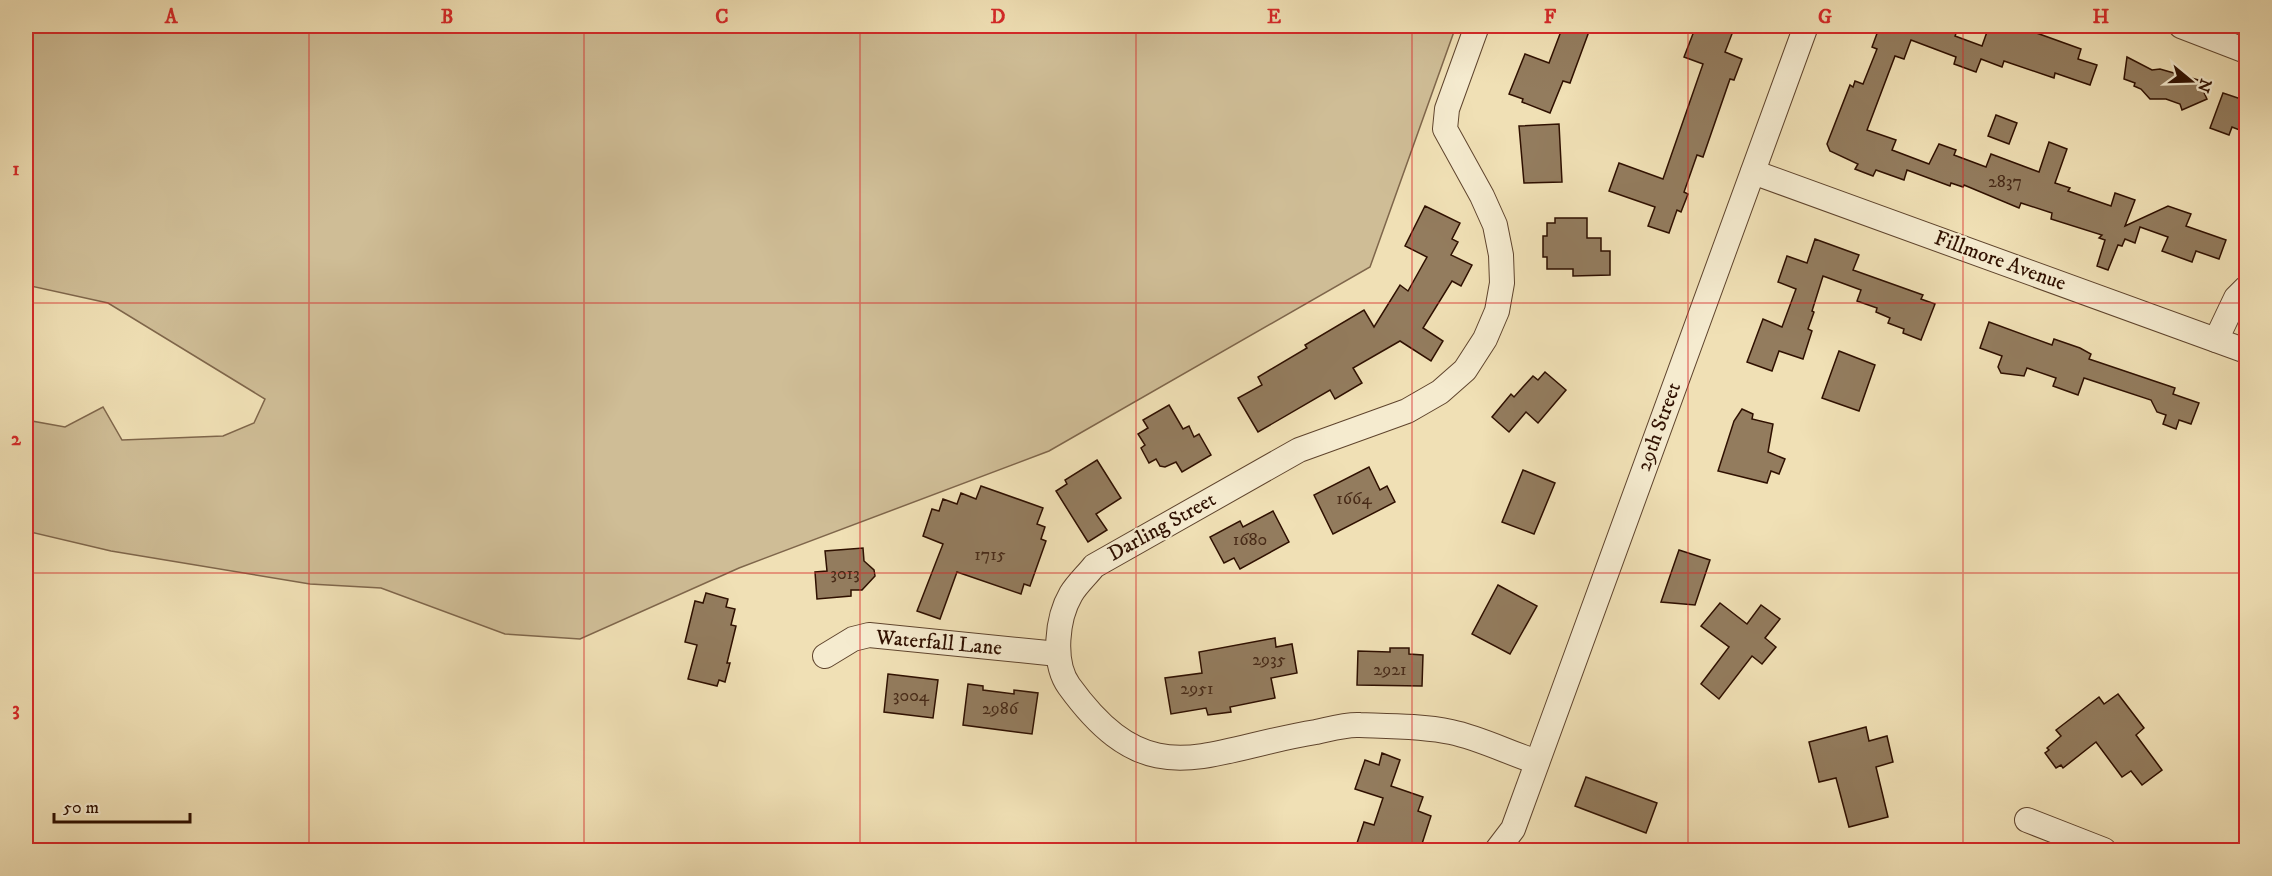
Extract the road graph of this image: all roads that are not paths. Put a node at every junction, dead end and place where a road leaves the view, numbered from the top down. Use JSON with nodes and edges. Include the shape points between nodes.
{"nodes":[{"id":1,"x":1477,"y":26,"type":"edge"},
{"id":2,"x":1806,"y":26,"type":"edge"},
{"id":3,"x":2181,"y":26,"type":"edge"},
{"id":4,"x":2247,"y":51,"type":"edge"},
{"id":5,"x":1753,"y":172,"type":"junction"},
{"id":6,"x":2247,"y":288,"type":"edge"},
{"id":7,"x":2216,"y":340,"type":"junction"},
{"id":8,"x":2247,"y":351,"type":"edge"},
{"id":9,"x":1058,"y":654,"type":"junction"},
{"id":10,"x":825,"y":656,"type":"dead end"},
{"id":11,"x":1537,"y":762,"type":"junction"},
{"id":12,"x":2027,"y":820,"type":"dead end"},
{"id":13,"x":1514,"y":840,"type":"edge"},
{"id":14,"x":1497,"y":850,"type":"edge"},
{"id":15,"x":2104,"y":850,"type":"edge"}],
"edges":[{"from":1,"to":9,"type":"street","name":"Darling Street","via":[[1447,109],[1445,129],[1495,225],[1502,283],[1497,311],[1465,370],[1440,392],[1407,411],[1299,450],[1094,566],[1071,594],[1061,625]]},
{"from":2,"to":5,"type":"street","name":"29th Street"},
{"from":3,"to":4,"type":"street"},
{"from":5,"to":7,"type":"street","name":"Fillmore Avenue"},
{"from":5,"to":11,"type":"street","name":"29th Street"},
{"from":6,"to":7,"type":"street","via":[[2236,298]]},
{"from":7,"to":8,"type":"street","name":"Fillmore Avenue"},
{"from":9,"to":10,"type":"street","name":"Waterfall Lane","via":[[869,635],[853,639]]},
{"from":9,"to":11,"type":"street","name":"Darling Street","via":[[1065,681],[1084,707],[1120,739],[1143,753],[1174,760],[1357,725],[1451,732]]},
{"from":11,"to":13,"type":"street","name":"29th Street"},
{"from":12,"to":15,"type":"street"},
{"from":13,"to":14,"type":"street","name":"29th Street"}]}
